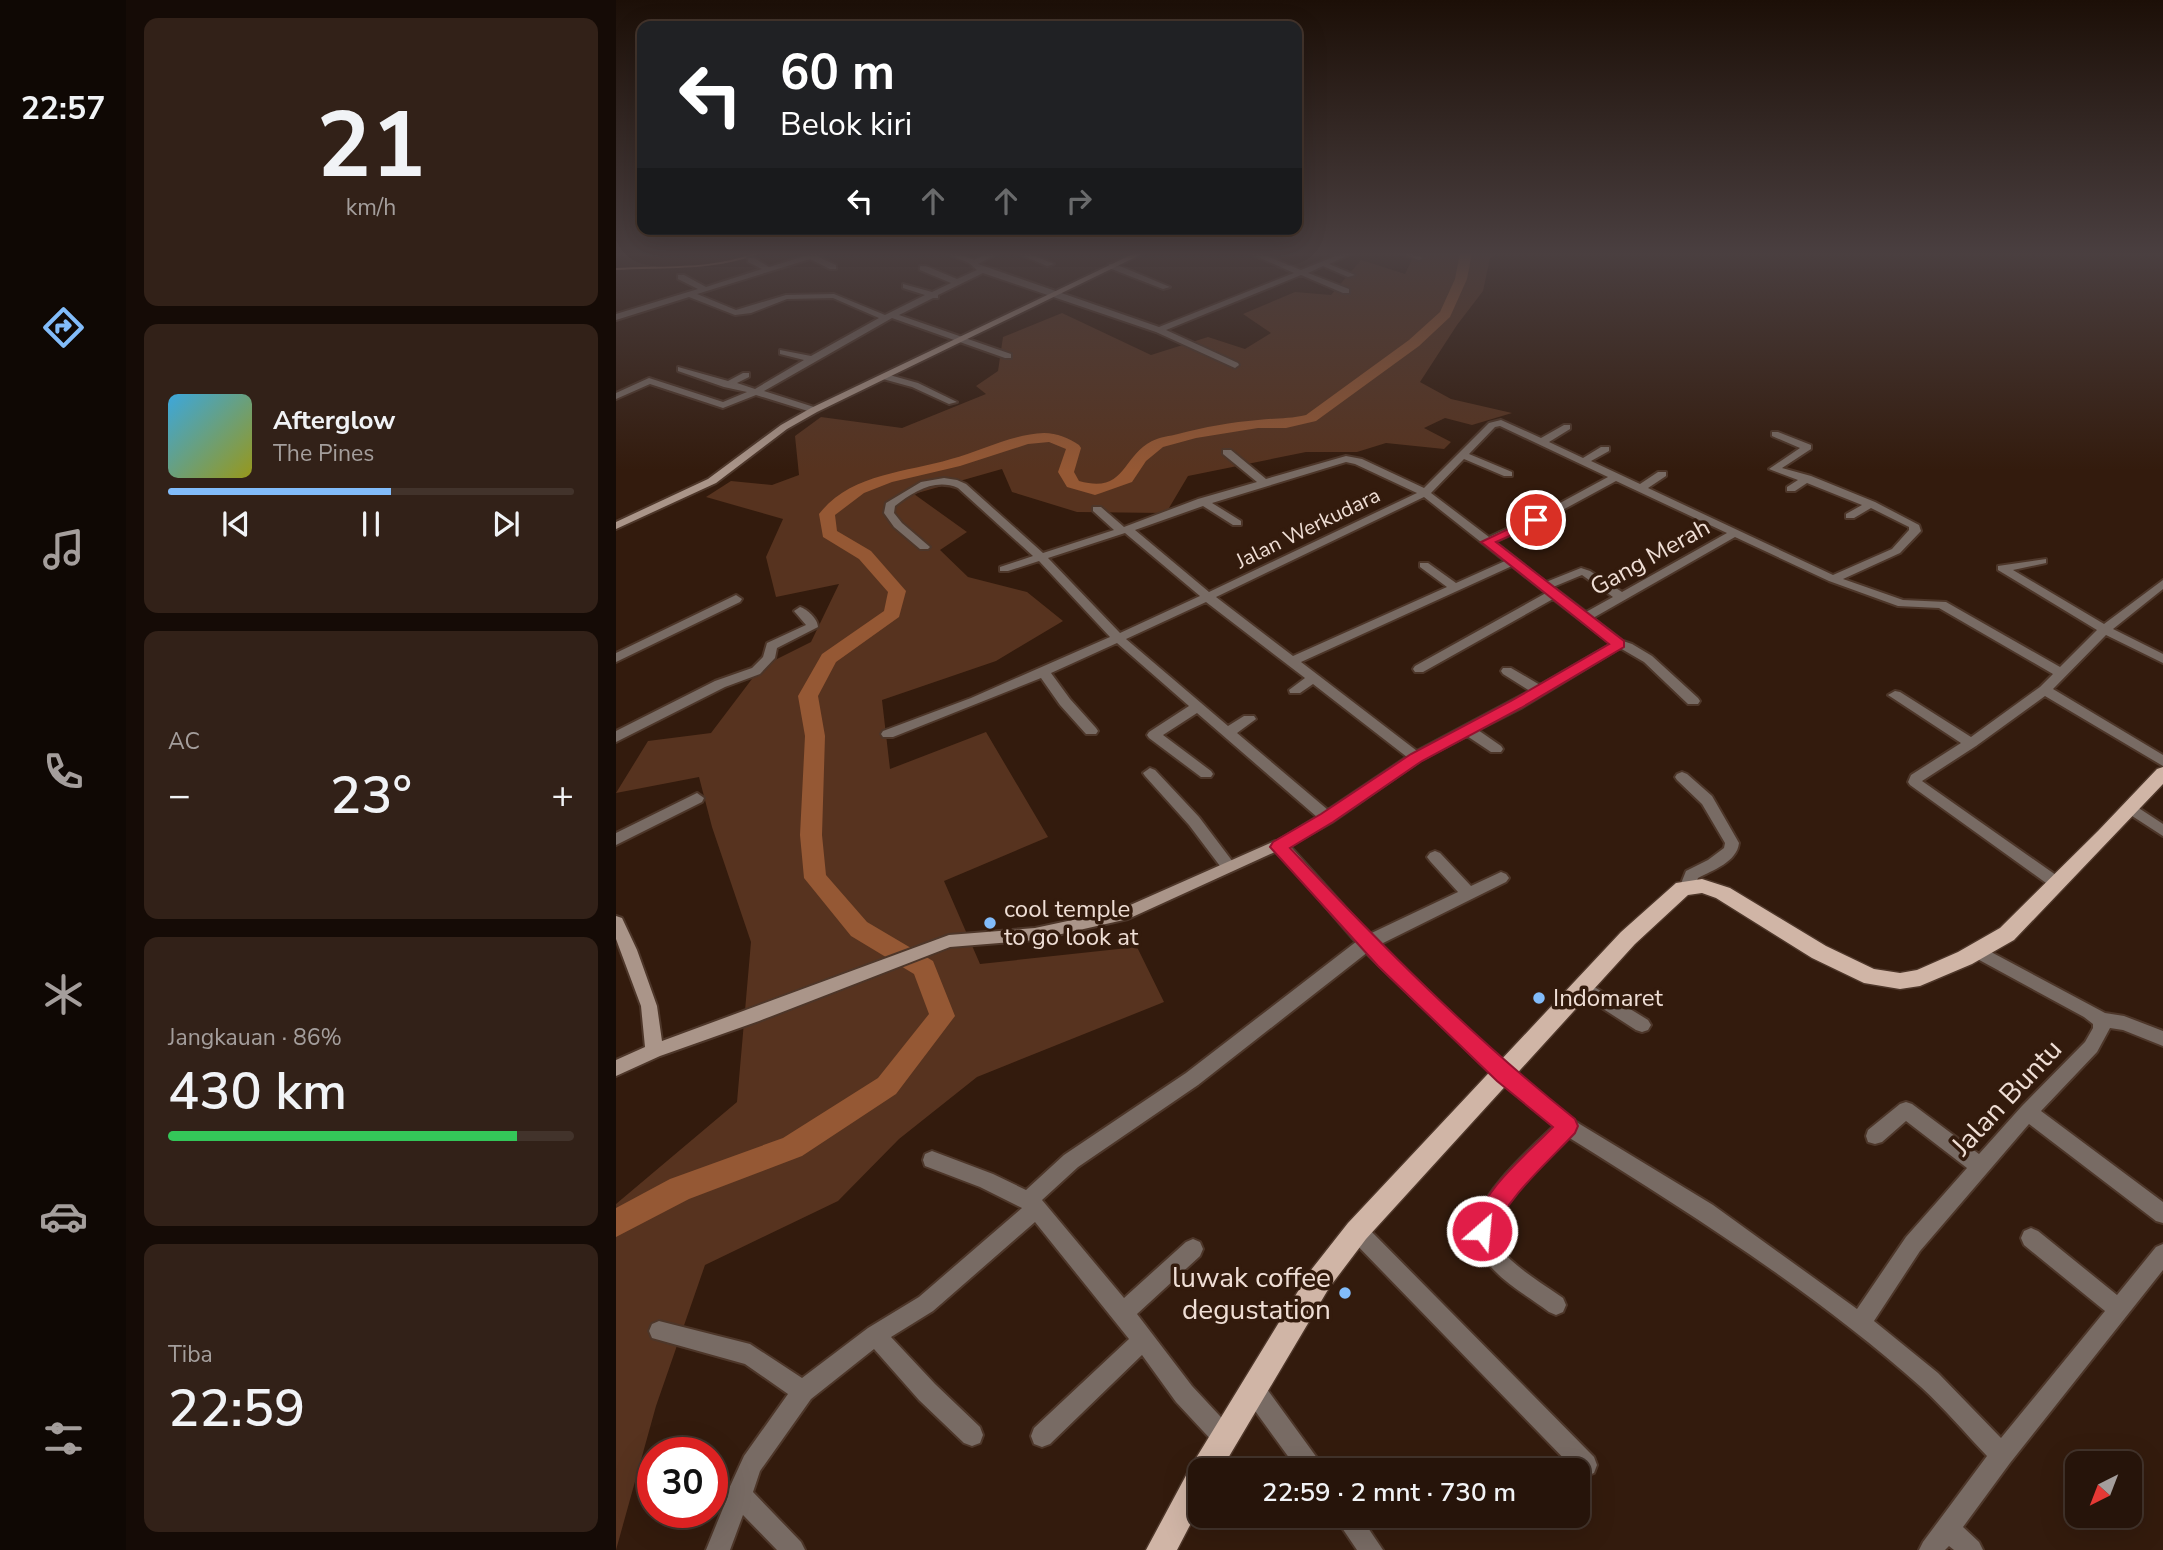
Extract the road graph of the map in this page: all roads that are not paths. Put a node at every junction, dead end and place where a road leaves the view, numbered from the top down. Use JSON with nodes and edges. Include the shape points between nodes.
{"nodes":[{"id":1,"x":875,"y":325,"type":"edge"},
{"id":2,"x":916,"y":325,"type":"edge"},
{"id":3,"x":989,"y":325,"type":"edge"},
{"id":4,"x":1145,"y":325,"type":"edge"},
{"id":5,"x":1170,"y":325,"type":"edge"},
{"id":6,"x":1159,"y":330,"type":"junction"},
{"id":7,"x":959,"y":340,"type":"junction"},
{"id":8,"x":783,"y":352,"type":"dead end"},
{"id":9,"x":1008,"y":356,"type":"dead end"},
{"id":10,"x":811,"y":359,"type":"junction"},
{"id":11,"x":1235,"y":365,"type":"dead end"},
{"id":12,"x":681,"y":369,"type":"dead end"},
{"id":13,"x":746,"y":374,"type":"dead end"},
{"id":14,"x":886,"y":377,"type":"junction"},
{"id":15,"x":727,"y":384,"type":"junction"},
{"id":16,"x":757,"y":392,"type":"junction"},
{"id":17,"x":616,"y":396,"type":"edge"},
{"id":18,"x":952,"y":402,"type":"dead end"},
{"id":19,"x":814,"y":410,"type":"junction"},
{"id":20,"x":1567,"y":427,"type":"dead end"},
{"id":21,"x":1775,"y":434,"type":"dead end"},
{"id":22,"x":1542,"y":442,"type":"junction"},
{"id":23,"x":1605,"y":449,"type":"dead end"},
{"id":24,"x":1227,"y":452,"type":"dead end"},
{"id":25,"x":1462,"y":455,"type":"junction"},
{"id":26,"x":1584,"y":461,"type":"junction"},
{"id":27,"x":1508,"y":474,"type":"dead end"},
{"id":28,"x":1662,"y":474,"type":"dead end"},
{"id":29,"x":1617,"y":476,"type":"junction"},
{"id":30,"x":1807,"y":478,"type":"junction"},
{"id":31,"x":1266,"y":484,"type":"junction"},
{"id":32,"x":1641,"y":488,"type":"junction"},
{"id":33,"x":1791,"y":489,"type":"dead end"},
{"id":34,"x":1425,"y":493,"type":"junction"},
{"id":35,"x":1202,"y":501,"type":"junction"},
{"id":36,"x":1871,"y":504,"type":"junction"},
{"id":37,"x":1097,"y":509,"type":"dead end"},
{"id":38,"x":1850,"y":516,"type":"dead end"},
{"id":39,"x":1237,"y":523,"type":"dead end"},
{"id":40,"x":616,"y":526,"type":"edge"},
{"id":41,"x":1124,"y":529,"type":"junction"},
{"id":42,"x":1735,"y":533,"type":"junction"},
{"id":43,"x":1488,"y":542,"type":"junction"},
{"id":44,"x":924,"y":547,"type":"dead end"},
{"id":45,"x":1041,"y":557,"type":"junction"},
{"id":46,"x":1513,"y":561,"type":"junction"},
{"id":47,"x":2042,"y":561,"type":"dead end"},
{"id":48,"x":1424,"y":565,"type":"dead end"},
{"id":49,"x":1004,"y":569,"type":"dead end"},
{"id":50,"x":1833,"y":579,"type":"junction"},
{"id":51,"x":2163,"y":583,"type":"edge"},
{"id":52,"x":1456,"y":588,"type":"junction"},
{"id":53,"x":1549,"y":590,"type":"junction"},
{"id":54,"x":1209,"y":597,"type":"junction"},
{"id":55,"x":1621,"y":597,"type":"junction"},
{"id":56,"x":736,"y":599,"type":"dead end"},
{"id":57,"x":800,"y":611,"type":"dead end"},
{"id":58,"x":1584,"y":618,"type":"junction"},
{"id":59,"x":2105,"y":630,"type":"junction"},
{"id":60,"x":1118,"y":638,"type":"junction"},
{"id":61,"x":1619,"y":644,"type":"junction"},
{"id":62,"x":616,"y":658,"type":"edge"},
{"id":63,"x":2163,"y":659,"type":"edge"},
{"id":64,"x":1294,"y":661,"type":"junction"},
{"id":65,"x":1419,"y":669,"type":"dead end"},
{"id":66,"x":1507,"y":671,"type":"dead end"},
{"id":67,"x":2060,"y":671,"type":"junction"},
{"id":68,"x":1044,"y":673,"type":"junction"},
{"id":69,"x":1313,"y":678,"type":"junction"},
{"id":70,"x":1295,"y":690,"type":"dead end"},
{"id":71,"x":2045,"y":690,"type":"junction"},
{"id":72,"x":1540,"y":691,"type":"junction"},
{"id":73,"x":1895,"y":695,"type":"dead end"},
{"id":74,"x":1693,"y":701,"type":"dead end"},
{"id":75,"x":1198,"y":707,"type":"junction"},
{"id":76,"x":1249,"y":719,"type":"dead end"},
{"id":77,"x":1469,"y":730,"type":"junction"},
{"id":78,"x":1091,"y":731,"type":"dead end"},
{"id":79,"x":1228,"y":732,"type":"junction"},
{"id":80,"x":888,"y":734,"type":"dead end"},
{"id":81,"x":616,"y":737,"type":"edge"},
{"id":82,"x":1971,"y":743,"type":"junction"},
{"id":83,"x":1496,"y":749,"type":"dead end"},
{"id":84,"x":1416,"y":757,"type":"junction"},
{"id":85,"x":2163,"y":761,"type":"edge"},
{"id":86,"x":2163,"y":773,"type":"edge"},
{"id":87,"x":1150,"y":774,"type":"dead end"},
{"id":88,"x":1206,"y":774,"type":"dead end"},
{"id":89,"x":1682,"y":777,"type":"dead end"},
{"id":90,"x":697,"y":798,"type":"dead end"},
{"id":91,"x":2131,"y":808,"type":"junction"},
{"id":92,"x":1327,"y":818,"type":"junction"},
{"id":93,"x":2163,"y":831,"type":"edge"},
{"id":94,"x":616,"y":840,"type":"edge"},
{"id":95,"x":1279,"y":847,"type":"junction"},
{"id":96,"x":1435,"y":857,"type":"dead end"},
{"id":97,"x":1228,"y":866,"type":"junction"},
{"id":98,"x":1500,"y":878,"type":"dead end"},
{"id":99,"x":2058,"y":884,"type":"junction"},
{"id":100,"x":1688,"y":886,"type":"junction"},
{"id":101,"x":1468,"y":892,"type":"junction"},
{"id":102,"x":616,"y":922,"type":"edge"},
{"id":103,"x":1367,"y":943,"type":"junction"},
{"id":104,"x":1978,"y":951,"type":"junction"},
{"id":105,"x":1583,"y":986,"type":"junction"},
{"id":106,"x":2101,"y":1020,"type":"junction"},
{"id":107,"x":1642,"y":1025,"type":"dead end"},
{"id":108,"x":2163,"y":1040,"type":"edge"},
{"id":109,"x":654,"y":1051,"type":"junction"},
{"id":110,"x":616,"y":1068,"type":"edge"},
{"id":111,"x":1504,"y":1075,"type":"junction"},
{"id":112,"x":2028,"y":1112,"type":"junction"},
{"id":113,"x":1567,"y":1126,"type":"junction"},
{"id":114,"x":1875,"y":1136,"type":"dead end"},
{"id":115,"x":932,"y":1160,"type":"dead end"},
{"id":116,"x":1980,"y":1166,"type":"junction"},
{"id":117,"x":1033,"y":1204,"type":"junction"},
{"id":118,"x":2163,"y":1214,"type":"edge"},
{"id":119,"x":1357,"y":1231,"type":"junction"},
{"id":120,"x":2031,"y":1238,"type":"dead end"},
{"id":121,"x":1193,"y":1250,"type":"dead end"},
{"id":122,"x":2163,"y":1254,"type":"edge"},
{"id":123,"x":1556,"y":1305,"type":"dead end"},
{"id":124,"x":2120,"y":1310,"type":"junction"},
{"id":125,"x":1123,"y":1313,"type":"junction"},
{"id":126,"x":1860,"y":1323,"type":"junction"},
{"id":127,"x":660,"y":1331,"type":"dead end"},
{"id":128,"x":875,"y":1335,"type":"junction"},
{"id":129,"x":1143,"y":1340,"type":"junction"},
{"id":130,"x":1253,"y":1389,"type":"junction"},
{"id":131,"x":803,"y":1391,"type":"junction"},
{"id":132,"x":972,"y":1435,"type":"dead end"},
{"id":133,"x":1042,"y":1436,"type":"dead end"},
{"id":134,"x":1224,"y":1437,"type":"junction"},
{"id":135,"x":2002,"y":1455,"type":"junction"},
{"id":136,"x":1212,"y":1458,"type":"edge"},
{"id":137,"x":1303,"y":1458,"type":"edge"},
{"id":138,"x":1579,"y":1458,"type":"edge"},
{"id":139,"x":738,"y":1493,"type":"junction"},
{"id":140,"x":1188,"y":1500,"type":"edge"},
{"id":141,"x":1355,"y":1528,"type":"edge"},
{"id":142,"x":1948,"y":1529,"type":"junction"},
{"id":143,"x":718,"y":1550,"type":"edge"},
{"id":144,"x":793,"y":1550,"type":"edge"},
{"id":145,"x":1161,"y":1550,"type":"edge"},
{"id":146,"x":1371,"y":1550,"type":"edge"},
{"id":147,"x":1931,"y":1550,"type":"edge"},
{"id":148,"x":1971,"y":1550,"type":"edge"}],
"edges":[{"from":1,"to":10,"type":"street"},
{"from":2,"to":7,"type":"street"},
{"from":3,"to":7,"type":"main road"},
{"from":4,"to":6,"type":"street"},
{"from":5,"to":6,"type":"street"},
{"from":6,"to":11,"type":"street"},
{"from":7,"to":9,"type":"street"},
{"from":7,"to":14,"type":"main road"},
{"from":8,"to":10,"type":"street"},
{"from":10,"to":16,"type":"street"},
{"from":12,"to":15,"type":"street"},
{"from":13,"to":15,"type":"street"},
{"from":14,"to":18,"type":"street"},
{"from":14,"to":19,"type":"main road"},
{"from":15,"to":16,"type":"street"},
{"from":16,"to":17,"type":"street","via":[[723,405],[649,382]]},
{"from":16,"to":19,"type":"street"},
{"from":19,"to":40,"type":"main road","via":[[712,481]]},
{"from":20,"to":22,"type":"street"},
{"from":21,"to":30,"type":"street","via":[[1807,448],[1774,468]]},
{"from":22,"to":25,"type":"street","via":[[1497,423]]},
{"from":22,"to":26,"type":"street"},
{"from":23,"to":26,"type":"street"},
{"from":24,"to":31,"type":"street"},
{"from":25,"to":27,"type":"street"},
{"from":25,"to":34,"type":"street"},
{"from":26,"to":29,"type":"street"},
{"from":28,"to":32,"type":"street"},
{"from":29,"to":32,"type":"street"},
{"from":29,"to":43,"type":"street"},
{"from":30,"to":33,"type":"street"},
{"from":30,"to":36,"type":"street"},
{"from":31,"to":34,"type":"street","via":[[1346,459]]},
{"from":31,"to":35,"type":"street"},
{"from":32,"to":42,"type":"street"},
{"from":34,"to":43,"type":"street"},
{"from":34,"to":54,"type":"street","name":"Jalan Werkudara"},
{"from":35,"to":39,"type":"street"},
{"from":35,"to":41,"type":"street"},
{"from":36,"to":38,"type":"street"},
{"from":36,"to":50,"type":"street","via":[[1911,524],[1915,531],[1896,551]]},
{"from":37,"to":41,"type":"street"},
{"from":41,"to":45,"type":"street"},
{"from":41,"to":54,"type":"street"},
{"from":42,"to":50,"type":"street"},
{"from":42,"to":55,"type":"street","name":"Gang Merah"},
{"from":43,"to":46,"type":"street"},
{"from":44,"to":45,"type":"street","via":[[898,524],[889,509],[918,488],[946,480],[962,486]]},
{"from":45,"to":49,"type":"street"},
{"from":45,"to":60,"type":"street"},
{"from":46,"to":52,"type":"street"},
{"from":46,"to":53,"type":"street"},
{"from":47,"to":59,"type":"street","via":[[2002,568]]},
{"from":48,"to":52,"type":"street"},
{"from":50,"to":67,"type":"street","via":[[1902,603],[1942,605]]},
{"from":51,"to":59,"type":"street"},
{"from":52,"to":64,"type":"street"},
{"from":53,"to":55,"type":"street","via":[[1583,572]]},
{"from":53,"to":58,"type":"street"},
{"from":53,"to":65,"type":"street"},
{"from":54,"to":60,"type":"street","name":"Jalan Werkudara"},
{"from":54,"to":64,"type":"street"},
{"from":55,"to":58,"type":"street","name":"Gang Merah"},
{"from":56,"to":62,"type":"street"},
{"from":57,"to":81,"type":"street","via":[[813,627],[771,646],[769,658],[756,671],[720,684]]},
{"from":58,"to":61,"type":"street"},
{"from":59,"to":63,"type":"street"},
{"from":59,"to":67,"type":"street"},
{"from":60,"to":68,"type":"street","name":"Jalan Werkudara"},
{"from":60,"to":75,"type":"street"},
{"from":61,"to":72,"type":"street"},
{"from":61,"to":74,"type":"street","via":[[1636,651]]},
{"from":64,"to":69,"type":"street"},
{"from":66,"to":72,"type":"street"},
{"from":67,"to":71,"type":"street"},
{"from":68,"to":78,"type":"street"},
{"from":68,"to":80,"type":"street","name":"Jalan Werkudara"},
{"from":69,"to":70,"type":"street"},
{"from":69,"to":84,"type":"street"},
{"from":71,"to":82,"type":"street"},
{"from":71,"to":85,"type":"street"},
{"from":72,"to":77,"type":"street"},
{"from":73,"to":82,"type":"street"},
{"from":75,"to":79,"type":"street"},
{"from":75,"to":88,"type":"street","via":[[1154,735]]},
{"from":76,"to":79,"type":"street"},
{"from":77,"to":83,"type":"street"},
{"from":77,"to":84,"type":"street"},
{"from":79,"to":92,"type":"street"},
{"from":82,"to":99,"type":"street","via":[[1915,782]]},
{"from":84,"to":92,"type":"street"},
{"from":86,"to":91,"type":"main road"},
{"from":87,"to":97,"type":"street"},
{"from":89,"to":100,"type":"street","via":[[1707,800],[1732,843],[1722,859],[1691,875]]},
{"from":90,"to":94,"type":"street"},
{"from":91,"to":93,"type":"street"},
{"from":91,"to":99,"type":"main road"},
{"from":92,"to":95,"type":"street"},
{"from":95,"to":97,"type":"main road","via":[[1271,846]]},
{"from":95,"to":103,"type":"main road"},
{"from":96,"to":101,"type":"street"},
{"from":97,"to":109,"type":"main road","via":[[1103,921],[1035,934],[969,938],[928,948]]},
{"from":98,"to":101,"type":"street"},
{"from":99,"to":104,"type":"main road","via":[[2007,934]]},
{"from":100,"to":104,"type":"main road","via":[[1723,892],[1846,967],[1881,980],[1920,978]]},
{"from":100,"to":105,"type":"main road","via":[[1628,938]]},
{"from":101,"to":103,"type":"street"},
{"from":102,"to":109,"type":"main road","via":[[649,1006]]},
{"from":103,"to":111,"type":"main road"},
{"from":103,"to":117,"type":"street","via":[[1192,1079],[1071,1161]]},
{"from":104,"to":106,"type":"street"},
{"from":105,"to":107,"type":"street"},
{"from":105,"to":111,"type":"main road"},
{"from":106,"to":108,"type":"street","via":[[2124,1023]]},
{"from":106,"to":112,"type":"street","name":"Jalan Buntu","via":[[2102,1029],[2091,1047]]},
{"from":109,"to":110,"type":"main road"},
{"from":111,"to":113,"type":"street"},
{"from":111,"to":119,"type":"main road"},
{"from":112,"to":116,"type":"street","name":"Jalan Buntu"},
{"from":112,"to":118,"type":"street"},
{"from":113,"to":123,"type":"street","via":[[1502,1195],[1482,1231],[1497,1258]]},
{"from":113,"to":126,"type":"street","via":[[1706,1212]]},
{"from":114,"to":116,"type":"street","via":[[1906,1111]]},
{"from":115,"to":117,"type":"street"},
{"from":116,"to":126,"type":"street","name":"Jalan Buntu","via":[[1913,1244]]},
{"from":117,"to":125,"type":"street"},
{"from":117,"to":128,"type":"street","via":[[926,1304]]},
{"from":119,"to":130,"type":"main road","via":[[1320,1279]]},
{"from":119,"to":138,"type":"street"},
{"from":120,"to":124,"type":"street"},
{"from":121,"to":125,"type":"street"},
{"from":122,"to":124,"type":"street"},
{"from":124,"to":135,"type":"street"},
{"from":125,"to":129,"type":"street"},
{"from":126,"to":135,"type":"street","via":[[1930,1381]]},
{"from":127,"to":131,"type":"street","via":[[750,1355]]},
{"from":128,"to":131,"type":"street"},
{"from":128,"to":132,"type":"street"},
{"from":129,"to":133,"type":"street"},
{"from":129,"to":134,"type":"street"},
{"from":130,"to":134,"type":"main road"},
{"from":130,"to":137,"type":"street"},
{"from":131,"to":139,"type":"street","via":[[751,1464]]},
{"from":134,"to":136,"type":"main road"},
{"from":135,"to":142,"type":"street"},
{"from":139,"to":143,"type":"street"},
{"from":139,"to":144,"type":"street"},
{"from":140,"to":145,"type":"main road"},
{"from":141,"to":146,"type":"street"},
{"from":142,"to":147,"type":"street"},
{"from":142,"to":148,"type":"street"}]}
